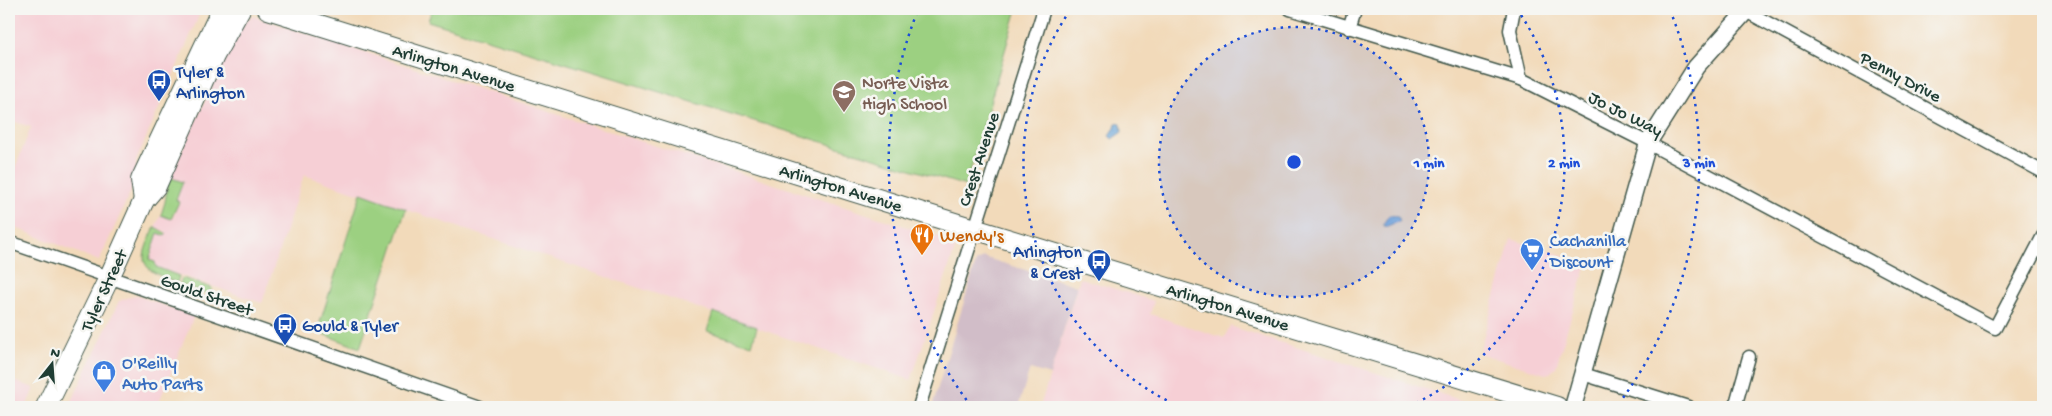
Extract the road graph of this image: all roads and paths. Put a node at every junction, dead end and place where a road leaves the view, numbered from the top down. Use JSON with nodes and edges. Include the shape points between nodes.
{"nodes":[{"id":1,"x":222,"y":9,"type":"edge"},
{"id":2,"x":240,"y":9,"type":"edge"},
{"id":3,"x":268,"y":9,"type":"edge"},
{"id":4,"x":1044,"y":9,"type":"edge"},
{"id":5,"x":1290,"y":9,"type":"edge"},
{"id":6,"x":1356,"y":9,"type":"edge"},
{"id":7,"x":1514,"y":9,"type":"edge"},
{"id":8,"x":1745,"y":10,"type":"edge"},
{"id":9,"x":1349,"y":28,"type":"junction"},
{"id":10,"x":1522,"y":79,"type":"junction"},
{"id":11,"x":1648,"y":143,"type":"junction"},
{"id":12,"x":2043,"y":172,"type":"edge"},
{"id":13,"x":144,"y":200,"type":"junction"},
{"id":14,"x":974,"y":229,"type":"junction"},
{"id":15,"x":2043,"y":236,"type":"edge"},
{"id":16,"x":9,"y":242,"type":"edge"},
{"id":17,"x":109,"y":278,"type":"junction"},
{"id":18,"x":1749,"y":357,"type":"dead end"},
{"id":19,"x":1583,"y":374,"type":"junction"},
{"id":20,"x":46,"y":407,"type":"edge"},
{"id":21,"x":480,"y":407,"type":"edge"},
{"id":22,"x":920,"y":407,"type":"edge"},
{"id":23,"x":1557,"y":407,"type":"edge"},
{"id":24,"x":1573,"y":407,"type":"edge"},
{"id":25,"x":1688,"y":407,"type":"edge"},
{"id":26,"x":1734,"y":407,"type":"edge"}],
"edges":[{"from":1,"to":13,"type":"main road","name":"Tyler Street","via":[[142,180]]},
{"from":2,"to":13,"type":"main road","name":"Tyler Street","via":[[214,56],[156,186]]},
{"from":3,"to":14,"type":"main road","name":"Arlington Avenue"},
{"from":4,"to":14,"type":"street","name":"Crest Avenue"},
{"from":5,"to":9,"type":"street","name":"Jo Jo Way"},
{"from":6,"to":9,"type":"street"},
{"from":7,"to":10,"type":"street","via":[[1510,30]]},
{"from":8,"to":11,"type":"street","via":[[1696,67]]},
{"from":8,"to":12,"type":"street","name":"Penny Drive"},
{"from":9,"to":10,"type":"street","name":"Jo Jo Way"},
{"from":10,"to":11,"type":"street","name":"Jo Jo Way"},
{"from":11,"to":15,"type":"street","name":"Jo Jo Way","via":[[1994,328]]},
{"from":11,"to":19,"type":"street"},
{"from":13,"to":17,"type":"main road","name":"Tyler Street"},
{"from":14,"to":22,"type":"street","name":"Crest Avenue"},
{"from":14,"to":23,"type":"main road","name":"Arlington Avenue"},
{"from":16,"to":17,"type":"street","name":"Gould Street"},
{"from":17,"to":20,"type":"main road","name":"Tyler Street"},
{"from":17,"to":21,"type":"street","name":"Gould Street"},
{"from":18,"to":26,"type":"street"},
{"from":19,"to":24,"type":"street"},
{"from":19,"to":25,"type":"street"}]}
